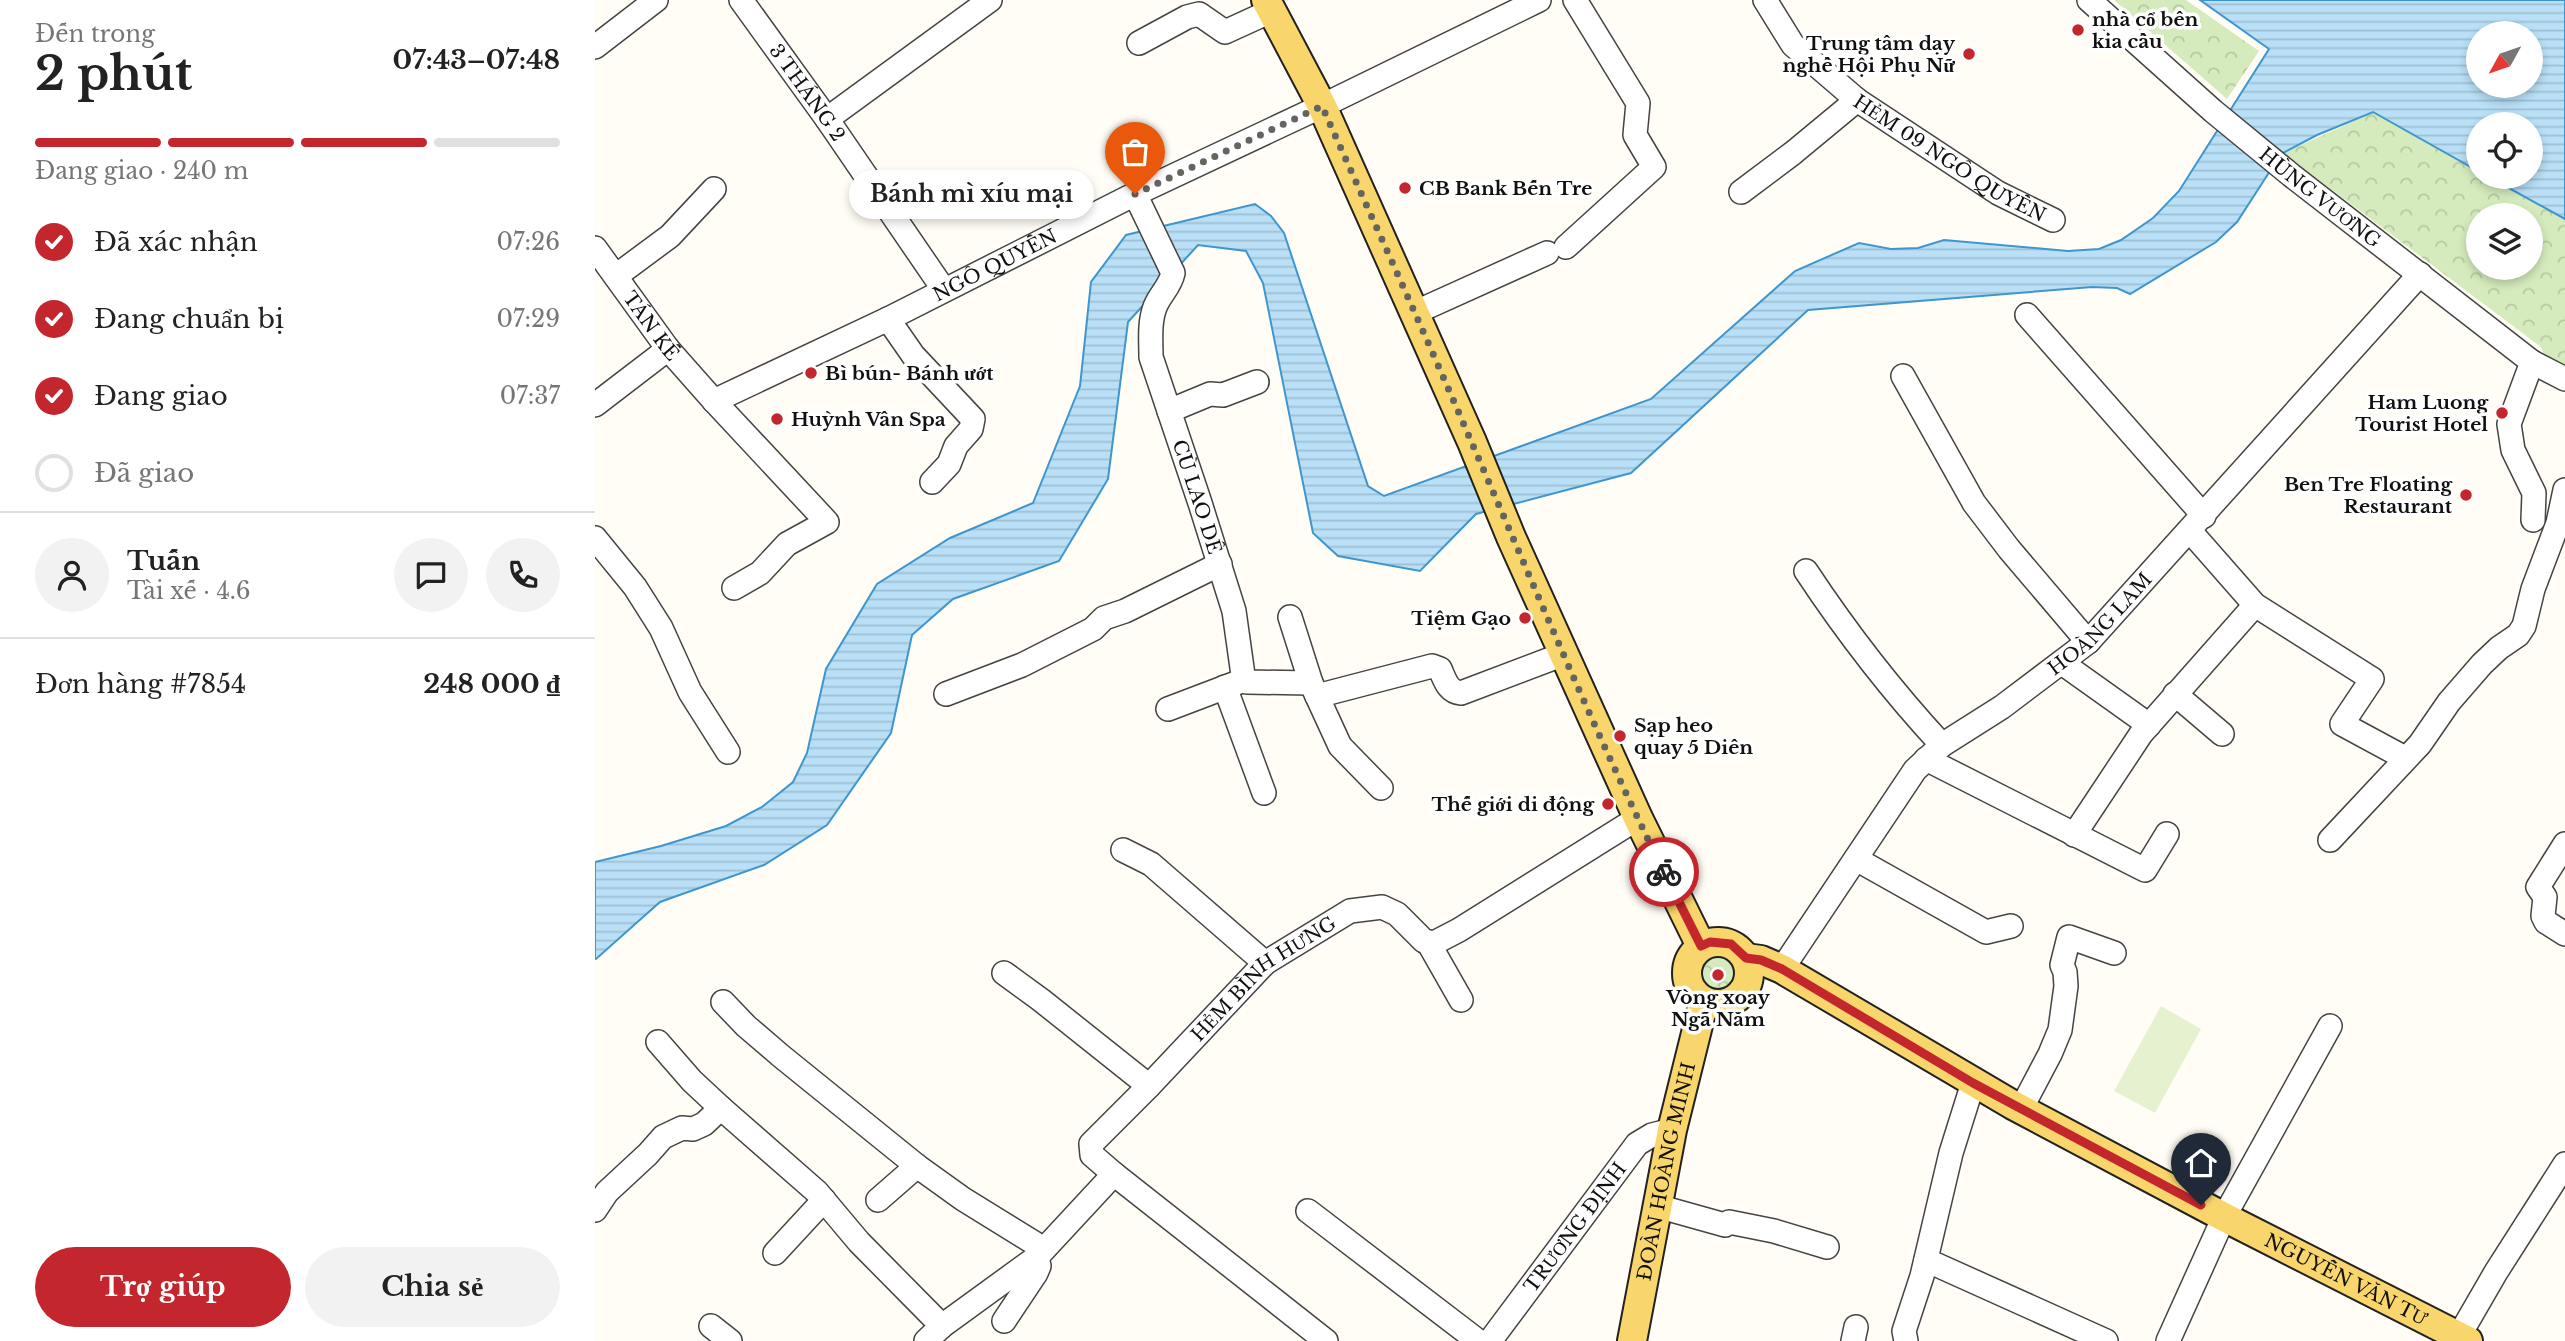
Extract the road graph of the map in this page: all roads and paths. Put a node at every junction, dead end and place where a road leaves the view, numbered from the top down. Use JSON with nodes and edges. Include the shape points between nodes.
{"nodes":[{"id":1,"x":656,"y":0,"type":"edge"},
{"id":2,"x":741,"y":0,"type":"edge"},
{"id":3,"x":990,"y":0,"type":"edge"},
{"id":4,"x":1539,"y":0,"type":"edge"},
{"id":5,"x":1575,"y":0,"type":"edge"},
{"id":6,"x":1765,"y":0,"type":"edge"},
{"id":7,"x":2089,"y":0,"type":"edge"},
{"id":8,"x":1268,"y":5,"type":"edge"},
{"id":9,"x":1139,"y":43,"type":"dead end"},
{"id":10,"x":595,"y":47,"type":"edge"},
{"id":11,"x":1857,"y":100,"type":"junction"},
{"id":12,"x":1322,"y":106,"type":"junction"},
{"id":13,"x":827,"y":119,"type":"junction"},
{"id":14,"x":714,"y":188,"type":"dead end"},
{"id":15,"x":1741,"y":192,"type":"dead end"},
{"id":16,"x":1135,"y":194,"type":"junction"},
{"id":17,"x":2053,"y":220,"type":"dead end"},
{"id":18,"x":595,"y":247,"type":"edge"},
{"id":19,"x":2420,"y":274,"type":"junction"},
{"id":20,"x":616,"y":276,"type":"junction"},
{"id":21,"x":944,"y":290,"type":"junction"},
{"id":22,"x":1414,"y":313,"type":"junction"},
{"id":23,"x":2027,"y":316,"type":"dead end"},
{"id":24,"x":888,"y":319,"type":"junction"},
{"id":25,"x":668,"y":349,"type":"junction"},
{"id":26,"x":2532,"y":362,"type":"junction"},
{"id":27,"x":1903,"y":376,"type":"dead end"},
{"id":28,"x":2565,"y":379,"type":"edge"},
{"id":29,"x":1257,"y":382,"type":"dead end"},
{"id":30,"x":714,"y":401,"type":"junction"},
{"id":31,"x":595,"y":405,"type":"edge"},
{"id":32,"x":1169,"y":411,"type":"junction"},
{"id":33,"x":932,"y":482,"type":"dead end"},
{"id":34,"x":2565,"y":490,"type":"edge"},
{"id":35,"x":2533,"y":520,"type":"dead end"},
{"id":36,"x":2197,"y":523,"type":"junction"},
{"id":37,"x":595,"y":538,"type":"edge"},
{"id":38,"x":1220,"y":564,"type":"junction"},
{"id":39,"x":1806,"y":571,"type":"dead end"},
{"id":40,"x":734,"y":588,"type":"dead end"},
{"id":41,"x":2255,"y":605,"type":"junction"},
{"id":42,"x":1290,"y":617,"type":"dead end"},
{"id":43,"x":2088,"y":642,"type":"junction"},
{"id":44,"x":1564,"y":654,"type":"junction"},
{"id":45,"x":2062,"y":663,"type":"junction"},
{"id":46,"x":1235,"y":683,"type":"junction"},
{"id":47,"x":1314,"y":690,"type":"junction"},
{"id":48,"x":946,"y":694,"type":"dead end"},
{"id":49,"x":2175,"y":694,"type":"junction"},
{"id":50,"x":1168,"y":709,"type":"dead end"},
{"id":51,"x":2149,"y":724,"type":"junction"},
{"id":52,"x":2221,"y":734,"type":"dead end"},
{"id":53,"x":728,"y":752,"type":"dead end"},
{"id":54,"x":1934,"y":752,"type":"junction"},
{"id":55,"x":2405,"y":758,"type":"junction"},
{"id":56,"x":1381,"y":788,"type":"dead end"},
{"id":57,"x":1264,"y":793,"type":"dead end"},
{"id":58,"x":1638,"y":818,"type":"junction"},
{"id":59,"x":2167,"y":834,"type":"dead end"},
{"id":60,"x":2074,"y":835,"type":"junction"},
{"id":61,"x":2330,"y":841,"type":"dead end"},
{"id":62,"x":2565,"y":844,"type":"edge"},
{"id":63,"x":1123,"y":850,"type":"dead end"},
{"id":64,"x":1856,"y":859,"type":"junction"},
{"id":65,"x":2011,"y":926,"type":"dead end"},
{"id":66,"x":2565,"y":934,"type":"edge"},
{"id":67,"x":1428,"y":942,"type":"junction"},
{"id":68,"x":1701,"y":946,"type":"junction"},
{"id":69,"x":2114,"y":953,"type":"dead end"},
{"id":70,"x":1746,"y":958,"type":"junction"},
{"id":71,"x":1265,"y":963,"type":"junction"},
{"id":72,"x":1782,"y":969,"type":"junction"},
{"id":73,"x":1003,"y":973,"type":"dead end"},
{"id":74,"x":1461,"y":1000,"type":"dead end"},
{"id":75,"x":1705,"y":1001,"type":"junction"},
{"id":76,"x":723,"y":1002,"type":"dead end"},
{"id":77,"x":2330,"y":1026,"type":"dead end"},
{"id":78,"x":658,"y":1042,"type":"dead end"},
{"id":79,"x":1973,"y":1083,"type":"junction"},
{"id":80,"x":1149,"y":1086,"type":"junction"},
{"id":81,"x":721,"y":1108,"type":"junction"},
{"id":82,"x":2021,"y":1109,"type":"junction"},
{"id":83,"x":1672,"y":1130,"type":"junction"},
{"id":84,"x":2565,"y":1164,"type":"edge"},
{"id":85,"x":917,"y":1166,"type":"junction"},
{"id":86,"x":1114,"y":1174,"type":"junction"},
{"id":87,"x":824,"y":1200,"type":"junction"},
{"id":88,"x":878,"y":1200,"type":"dead end"},
{"id":89,"x":1657,"y":1206,"type":"junction"},
{"id":90,"x":595,"y":1210,"type":"edge"},
{"id":91,"x":1308,"y":1211,"type":"dead end"},
{"id":92,"x":2224,"y":1217,"type":"junction"},
{"id":93,"x":1827,"y":1247,"type":"dead end"},
{"id":94,"x":775,"y":1253,"type":"dead end"},
{"id":95,"x":1040,"y":1253,"type":"junction"},
{"id":96,"x":1926,"y":1261,"type":"junction"},
{"id":97,"x":1005,"y":1321,"type":"dead end"},
{"id":98,"x":711,"y":1326,"type":"dead end"},
{"id":99,"x":934,"y":1334,"type":"edge"},
{"id":100,"x":2464,"y":1338,"type":"edge"},
{"id":101,"x":730,"y":1341,"type":"edge"},
{"id":102,"x":1326,"y":1341,"type":"edge"},
{"id":103,"x":1478,"y":1341,"type":"edge"},
{"id":104,"x":1490,"y":1341,"type":"edge"},
{"id":105,"x":1632,"y":1341,"type":"edge"},
{"id":106,"x":1906,"y":1341,"type":"edge"},
{"id":107,"x":2106,"y":1341,"type":"edge"},
{"id":108,"x":2168,"y":1341,"type":"edge"}],
"edges":[{"from":1,"to":10,"type":"street"},
{"from":2,"to":13,"type":"street","name":"3 THÁNG 2"},
{"from":3,"to":13,"type":"street"},
{"from":4,"to":12,"type":"street","name":"NGÔ QUYỀN"},
{"from":5,"to":22,"type":"street","via":[[1638,103],[1635,135],[1654,167],[1556,250]]},
{"from":6,"to":11,"type":"street","name":"HẺM 09 NGÔ QUYỀN","via":[[1793,46]]},
{"from":7,"to":19,"type":"street","name":"HÙNG VƯƠNG","via":[[2213,111]]},
{"from":8,"to":9,"type":"street","via":[[1225,32],[1199,14]]},
{"from":8,"to":12,"type":"main road"},
{"from":11,"to":15,"type":"street"},
{"from":11,"to":17,"type":"street","name":"HẺM 09 NGÔ QUYỀN","via":[[1998,193]]},
{"from":12,"to":16,"type":"street","name":"NGÔ QUYỀN"},
{"from":12,"to":22,"type":"main road"},
{"from":13,"to":21,"type":"street","name":"3 THÁNG 2"},
{"from":14,"to":20,"type":"street","via":[[670,236]]},
{"from":16,"to":21,"type":"street","name":"NGÔ QUYỀN"},
{"from":16,"to":32,"type":"street","name":"CÙ LAO DÊ","via":[[1173,273],[1154,310],[1150,330],[1151,357]]},
{"from":18,"to":20,"type":"street","name":"TÁN KẾ"},
{"from":19,"to":26,"type":"street","name":"HÙNG VƯƠNG"},
{"from":19,"to":36,"type":"street","name":"HOÀNG LAM"},
{"from":20,"to":25,"type":"street","name":"TÁN KẾ"},
{"from":21,"to":24,"type":"street","name":"NGÔ QUYỀN"},
{"from":22,"to":44,"type":"main road"},
{"from":23,"to":36,"type":"street"},
{"from":24,"to":30,"type":"street","name":"NGÔ QUYỀN"},
{"from":24,"to":33,"type":"street","via":[[913,355],[973,419],[949,464]]},
{"from":25,"to":30,"type":"street","name":"TÁN KẾ"},
{"from":25,"to":31,"type":"street"},
{"from":26,"to":28,"type":"street","name":"HÙNG VƯƠNG"},
{"from":26,"to":35,"type":"street","via":[[2509,424],[2513,450],[2534,493]]},
{"from":27,"to":43,"type":"street","via":[[1974,503]]},
{"from":29,"to":32,"type":"street"},
{"from":30,"to":40,"type":"street","name":"TÁN KẾ","via":[[827,522],[787,544],[760,573]]},
{"from":32,"to":38,"type":"street","name":"CÙ LAO DÊ"},
{"from":34,"to":55,"type":"street","via":[[2558,523],[2518,635],[2482,664]]},
{"from":36,"to":41,"type":"street"},
{"from":36,"to":43,"type":"street","name":"HOÀNG LAM"},
{"from":37,"to":53,"type":"street","via":[[635,587],[690,692]]},
{"from":38,"to":46,"type":"street","name":"CÙ LAO DÊ","via":[[1234,611]]},
{"from":38,"to":48,"type":"street","via":[[1104,618],[1085,634],[1022,665]]},
{"from":39,"to":54,"type":"street"},
{"from":41,"to":49,"type":"street"},
{"from":41,"to":55,"type":"street","via":[[2372,679],[2342,724]]},
{"from":42,"to":47,"type":"street"},
{"from":43,"to":45,"type":"street","name":"HOÀNG LAM"},
{"from":44,"to":47,"type":"street","via":[[1461,693],[1449,688],[1440,669],[1432,666]]},
{"from":44,"to":58,"type":"main road"},
{"from":45,"to":51,"type":"street"},
{"from":45,"to":54,"type":"street","name":"HOÀNG LAM"},
{"from":46,"to":47,"type":"street"},
{"from":46,"to":50,"type":"street"},
{"from":46,"to":57,"type":"street","name":"CÙ LAO DÊ","via":[[1254,772]]},
{"from":47,"to":56,"type":"street","via":[[1340,746]]},
{"from":49,"to":51,"type":"street"},
{"from":49,"to":52,"type":"street"},
{"from":51,"to":60,"type":"street"},
{"from":54,"to":60,"type":"street"},
{"from":54,"to":64,"type":"street","name":"HOÀNG LAM","via":[[1915,770]]},
{"from":55,"to":61,"type":"street"},
{"from":58,"to":67,"type":"street","via":[[1459,930]]},
{"from":58,"to":68,"type":"main road"},
{"from":59,"to":60,"type":"street","via":[[2145,870]]},
{"from":62,"to":66,"type":"street","via":[[2538,887],[2545,897],[2546,922]]},
{"from":63,"to":71,"type":"street","via":[[1160,871]]},
{"from":64,"to":65,"type":"street","via":[[1986,932]]},
{"from":64,"to":72,"type":"street","name":"HOÀNG LAM"},
{"from":67,"to":71,"type":"street","name":"HẺM BÌNH HƯNG","via":[[1397,914],[1382,907],[1350,911]]},
{"from":67,"to":74,"type":"street"},
{"from":68,"to":70,"type":"main road","via":[[1731,944]]},
{"from":68,"to":75,"type":"main road","via":[[1688,963],[1687,974],[1690,985]]},
{"from":69,"to":82,"type":"street","via":[[2069,937],[2062,965],[2066,986],[2060,1030]]},
{"from":70,"to":72,"type":"main road","name":"NGUYỄN VĂN TƯ"},
{"from":70,"to":75,"type":"main road","via":[[1749,977],[1741,995],[1724,1003]]},
{"from":71,"to":80,"type":"street","name":"HẺM BÌNH HƯNG"},
{"from":72,"to":79,"type":"main road","name":"NGUYỄN VĂN TƯ"},
{"from":73,"to":80,"type":"street"},
{"from":75,"to":83,"type":"main road","name":"ĐOÀN HOÀNG MINH"},
{"from":76,"to":85,"type":"street","via":[[773,1049]]},
{"from":77,"to":92,"type":"street"},
{"from":78,"to":81,"type":"street"},
{"from":79,"to":82,"type":"main road","name":"NGUYỄN VĂN TƯ"},
{"from":79,"to":96,"type":"street"},
{"from":80,"to":86,"type":"street","name":"HẺM BÌNH HƯNG","via":[[1091,1144],[1091,1155]]},
{"from":81,"to":87,"type":"street"},
{"from":81,"to":90,"type":"street","via":[[703,1124],[663,1137]]},
{"from":82,"to":92,"type":"main road","name":"NGUYỄN VĂN TƯ"},
{"from":83,"to":89,"type":"main road","name":"ĐOÀN HOÀNG MINH"},
{"from":83,"to":104,"type":"street","name":"TRƯƠNG ĐỊNH","via":[[1637,1144]]},
{"from":84,"to":100,"type":"street","via":[[2496,1272]]},
{"from":85,"to":88,"type":"street"},
{"from":85,"to":95,"type":"street"},
{"from":86,"to":95,"type":"street"},
{"from":86,"to":102,"type":"street"},
{"from":87,"to":94,"type":"street"},
{"from":87,"to":99,"type":"street"},
{"from":89,"to":93,"type":"street"},
{"from":89,"to":105,"type":"main road","name":"ĐOÀN HOÀNG MINH"},
{"from":91,"to":103,"type":"street"},
{"from":92,"to":100,"type":"main road","name":"NGUYỄN VĂN TƯ"},
{"from":92,"to":108,"type":"street"},
{"from":95,"to":97,"type":"street","via":[[1036,1273]]},
{"from":95,"to":99,"type":"street"},
{"from":96,"to":106,"type":"street","via":[[1904,1331]]},
{"from":96,"to":107,"type":"street"},
{"from":98,"to":101,"type":"street"}]}
